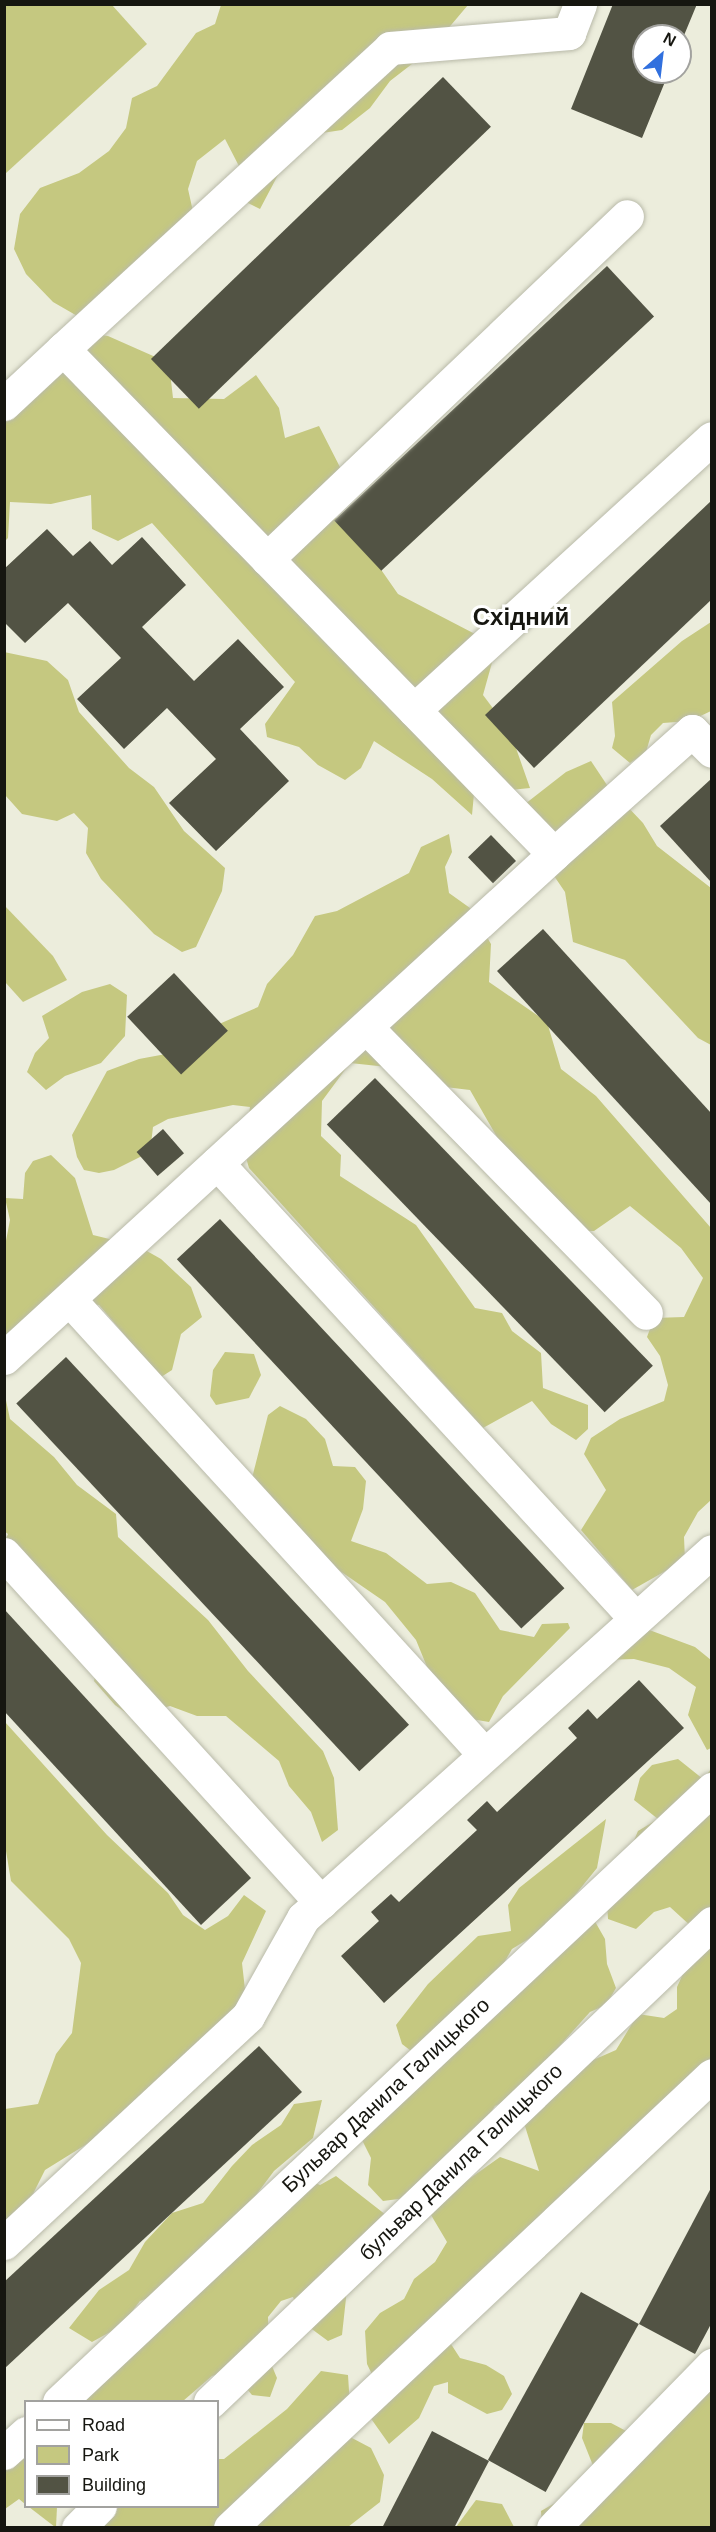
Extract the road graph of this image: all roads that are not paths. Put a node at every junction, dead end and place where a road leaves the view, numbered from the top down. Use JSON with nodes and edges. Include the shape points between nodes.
{"nodes":[{"id":1,"x":580,"y":4,"type":"edge"},
{"id":2,"x":627,"y":216,"type":"dead end"},
{"id":3,"x":63,"y":348,"type":"junction"},
{"id":4,"x":4,"y":404,"type":"edge"},
{"id":5,"x":711,"y":438,"type":"edge"},
{"id":6,"x":267,"y":559,"type":"junction"},
{"id":7,"x":414,"y":710,"type":"junction"},
{"id":8,"x":711,"y":751,"type":"edge"},
{"id":9,"x":554,"y":854,"type":"junction"},
{"id":10,"x":366,"y":1027,"type":"junction"},
{"id":11,"x":217,"y":1163,"type":"junction"},
{"id":12,"x":69,"y":1299,"type":"junction"},
{"id":13,"x":646,"y":1313,"type":"dead end"},
{"id":14,"x":4,"y":1358,"type":"edge"},
{"id":15,"x":711,"y":1551,"type":"edge"},
{"id":16,"x":4,"y":1554,"type":"edge"},
{"id":17,"x":636,"y":1619,"type":"junction"},
{"id":18,"x":484,"y":1754,"type":"junction"},
{"id":19,"x":711,"y":1789,"type":"edge"},
{"id":20,"x":321,"y":1902,"type":"junction"},
{"id":21,"x":711,"y":1923,"type":"edge"},
{"id":22,"x":711,"y":2075,"type":"edge"},
{"id":23,"x":4,"y":2242,"type":"edge"},
{"id":24,"x":711,"y":2365,"type":"edge"},
{"id":25,"x":61,"y":2400,"type":"edge"},
{"id":26,"x":212,"y":2400,"type":"edge"},
{"id":27,"x":24,"y":2435,"type":"edge"},
{"id":28,"x":4,"y":2453,"type":"edge"},
{"id":29,"x":98,"y":2508,"type":"edge"},
{"id":30,"x":78,"y":2528,"type":"edge"},
{"id":31,"x":230,"y":2528,"type":"edge"},
{"id":32,"x":553,"y":2528,"type":"edge"}],
"edges":[{"from":1,"to":3,"type":"street","via":[[569,33],[390,48]]},
{"from":2,"to":6,"type":"street"},
{"from":3,"to":4,"type":"street"},
{"from":3,"to":6,"type":"street"},
{"from":5,"to":7,"type":"street"},
{"from":6,"to":7,"type":"street"},
{"from":7,"to":9,"type":"street"},
{"from":8,"to":9,"type":"street","via":[[692,731]]},
{"from":9,"to":10,"type":"street"},
{"from":10,"to":11,"type":"street"},
{"from":10,"to":13,"type":"street"},
{"from":11,"to":12,"type":"street"},
{"from":11,"to":17,"type":"street"},
{"from":12,"to":14,"type":"street"},
{"from":12,"to":18,"type":"street"},
{"from":15,"to":17,"type":"street"},
{"from":16,"to":20,"type":"street"},
{"from":17,"to":18,"type":"street"},
{"from":18,"to":20,"type":"street"},
{"from":19,"to":25,"type":"street","name":"Бульвар Данила Галицького"},
{"from":20,"to":23,"type":"street","via":[[303,1918],[248,2016]]},
{"from":21,"to":26,"type":"street","name":"бульвар Данила Галицького"},
{"from":22,"to":31,"type":"street"},
{"from":24,"to":32,"type":"street"},
{"from":27,"to":28,"type":"street"},
{"from":29,"to":30,"type":"street"}]}
